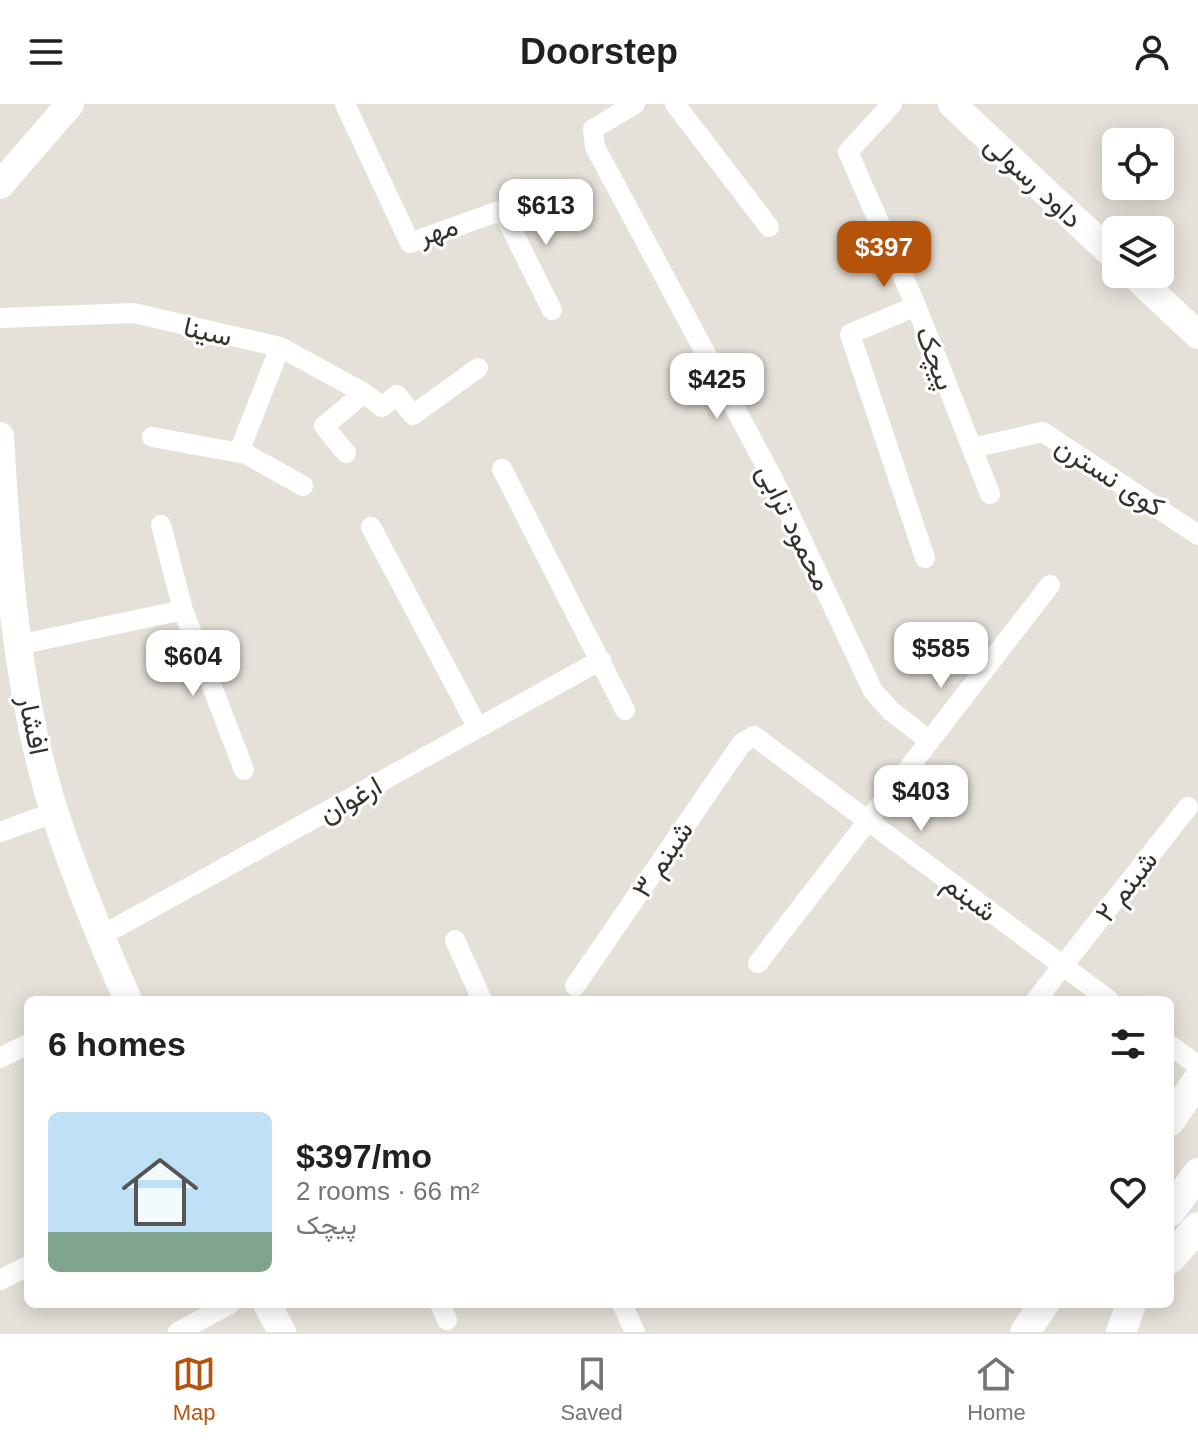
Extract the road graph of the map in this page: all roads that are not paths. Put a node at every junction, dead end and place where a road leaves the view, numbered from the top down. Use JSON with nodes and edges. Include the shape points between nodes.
{"nodes":[{"id":1,"x":69,"y":104,"type":"edge"},
{"id":2,"x":345,"y":104,"type":"edge"},
{"id":3,"x":635,"y":104,"type":"edge"},
{"id":4,"x":675,"y":104,"type":"edge"},
{"id":5,"x":892,"y":104,"type":"edge"},
{"id":6,"x":952,"y":104,"type":"edge"},
{"id":7,"x":0,"y":185,"type":"edge"},
{"id":8,"x":769,"y":227,"type":"dead end"},
{"id":9,"x":1102,"y":245,"type":"edge"},
{"id":10,"x":1148,"y":288,"type":"edge"},
{"id":11,"x":916,"y":306,"type":"junction"},
{"id":12,"x":552,"y":310,"type":"dead end"},
{"id":13,"x":0,"y":318,"type":"edge"},
{"id":14,"x":1198,"y":335,"type":"edge"},
{"id":15,"x":280,"y":347,"type":"junction"},
{"id":16,"x":478,"y":368,"type":"dead end"},
{"id":17,"x":364,"y":393,"type":"junction"},
{"id":18,"x":0,"y":436,"type":"edge"},
{"id":19,"x":152,"y":437,"type":"dead end"},
{"id":20,"x":972,"y":448,"type":"junction"},
{"id":21,"x":346,"y":453,"type":"dead end"},
{"id":22,"x":246,"y":454,"type":"junction"},
{"id":23,"x":502,"y":469,"type":"dead end"},
{"id":24,"x":303,"y":486,"type":"dead end"},
{"id":25,"x":990,"y":494,"type":"dead end"},
{"id":26,"x":161,"y":525,"type":"dead end"},
{"id":27,"x":371,"y":527,"type":"dead end"},
{"id":28,"x":1198,"y":535,"type":"edge"},
{"id":29,"x":3,"y":536,"type":"edge"},
{"id":30,"x":925,"y":558,"type":"dead end"},
{"id":31,"x":1050,"y":585,"type":"dead end"},
{"id":32,"x":183,"y":610,"type":"junction"},
{"id":33,"x":18,"y":645,"type":"junction"},
{"id":34,"x":601,"y":660,"type":"junction"},
{"id":35,"x":625,"y":710,"type":"dead end"},
{"id":36,"x":478,"y":728,"type":"junction"},
{"id":37,"x":754,"y":736,"type":"joint"},
{"id":38,"x":930,"y":741,"type":"junction"},
{"id":39,"x":244,"y":770,"type":"dead end"},
{"id":40,"x":1188,"y":807,"type":"dead end"},
{"id":41,"x":55,"y":812,"type":"junction"},
{"id":42,"x":868,"y":821,"type":"junction"},
{"id":43,"x":0,"y":832,"type":"edge"},
{"id":44,"x":99,"y":937,"type":"junction"},
{"id":45,"x":455,"y":940,"type":"dead end"},
{"id":46,"x":758,"y":963,"type":"dead end"},
{"id":47,"x":1063,"y":966,"type":"junction"},
{"id":48,"x":575,"y":986,"type":"dead end"},
{"id":49,"x":122,"y":996,"type":"edge"},
{"id":50,"x":480,"y":996,"type":"edge"},
{"id":51,"x":1039,"y":996,"type":"edge"},
{"id":52,"x":1104,"y":996,"type":"edge"},
{"id":53,"x":1174,"y":1048,"type":"edge"},
{"id":54,"x":24,"y":1052,"type":"edge"},
{"id":55,"x":0,"y":1058,"type":"edge"},
{"id":56,"x":1198,"y":1066,"type":"edge"},
{"id":57,"x":1198,"y":1080,"type":"edge"},
{"id":58,"x":1174,"y":1115,"type":"edge"},
{"id":59,"x":1198,"y":1173,"type":"edge"},
{"id":60,"x":1174,"y":1206,"type":"edge"},
{"id":61,"x":1198,"y":1227,"type":"edge"},
{"id":62,"x":1174,"y":1254,"type":"edge"},
{"id":63,"x":24,"y":1268,"type":"edge"},
{"id":64,"x":0,"y":1280,"type":"edge"},
{"id":65,"x":223,"y":1308,"type":"edge"},
{"id":66,"x":269,"y":1308,"type":"edge"},
{"id":67,"x":624,"y":1308,"type":"edge"},
{"id":68,"x":1042,"y":1308,"type":"edge"},
{"id":69,"x":1046,"y":1308,"type":"edge"},
{"id":70,"x":1130,"y":1308,"type":"edge"},
{"id":71,"x":178,"y":1332,"type":"edge"},
{"id":72,"x":282,"y":1332,"type":"edge"},
{"id":73,"x":635,"y":1332,"type":"edge"},
{"id":74,"x":1025,"y":1332,"type":"edge"},
{"id":75,"x":1051,"y":1332,"type":"edge"},
{"id":76,"x":1121,"y":1332,"type":"edge"}],
"edges":[{"from":1,"to":7,"type":"street"},
{"from":2,"to":12,"type":"street","name":"مهر","via":[[410,243],[502,210]]},
{"from":3,"to":38,"type":"street","name":"محمود ترابی","via":[[593,129],[595,147],[773,479],[873,691]]},
{"from":4,"to":8,"type":"street"},
{"from":5,"to":11,"type":"street","name":"پیچک","via":[[848,152]]},
{"from":6,"to":9,"type":"street","name":"داود رسولی"},
{"from":10,"to":14,"type":"street"},
{"from":11,"to":20,"type":"street","name":"پیچک"},
{"from":11,"to":30,"type":"street","via":[[850,334]]},
{"from":13,"to":15,"type":"street","name":"سینا","via":[[134,313]]},
{"from":15,"to":17,"type":"street","name":"سینا"},
{"from":15,"to":22,"type":"street","via":[[243,440]]},
{"from":16,"to":17,"type":"street","name":"سینا","via":[[413,415],[397,395],[382,407]]},
{"from":17,"to":21,"type":"street","via":[[324,426]]},
{"from":18,"to":29,"type":"street","name":"افشار"},
{"from":19,"to":22,"type":"street"},
{"from":20,"to":25,"type":"street","name":"پیچک"},
{"from":20,"to":28,"type":"street","name":"کوی نسترن","via":[[1043,432]]},
{"from":22,"to":24,"type":"street"},
{"from":23,"to":34,"type":"street"},
{"from":26,"to":32,"type":"street"},
{"from":27,"to":36,"type":"street"},
{"from":29,"to":33,"type":"street","name":"افشار"},
{"from":31,"to":38,"type":"street"},
{"from":32,"to":33,"type":"street"},
{"from":32,"to":39,"type":"street"},
{"from":33,"to":41,"type":"street","name":"افشار"},
{"from":34,"to":35,"type":"street"},
{"from":34,"to":36,"type":"street","name":"ارغوان"},
{"from":36,"to":44,"type":"street","name":"ارغوان"},
{"from":37,"to":42,"type":"street","name":"شبنم"},
{"from":37,"to":48,"type":"street","name":"شبنم ۳","via":[[742,743]]},
{"from":38,"to":42,"type":"street"},
{"from":40,"to":47,"type":"street","name":"شبنم ۲"},
{"from":41,"to":43,"type":"street"},
{"from":41,"to":44,"type":"street","name":"افشار"},
{"from":42,"to":46,"type":"street"},
{"from":42,"to":47,"type":"street","name":"شبنم"},
{"from":44,"to":49,"type":"street","name":"افشار"},
{"from":45,"to":50,"type":"street"},
{"from":47,"to":51,"type":"street","name":"شبنم ۲"},
{"from":47,"to":52,"type":"street","name":"شبنم"},
{"from":53,"to":56,"type":"street"},
{"from":54,"to":55,"type":"street"},
{"from":57,"to":58,"type":"main road"},
{"from":59,"to":60,"type":"main road"},
{"from":61,"to":62,"type":"main road"},
{"from":63,"to":64,"type":"street"},
{"from":65,"to":71,"type":"street"},
{"from":66,"to":72,"type":"street"},
{"from":67,"to":73,"type":"street"},
{"from":68,"to":74,"type":"main road"},
{"from":69,"to":75,"type":"main road"},
{"from":70,"to":76,"type":"main road"}]}
